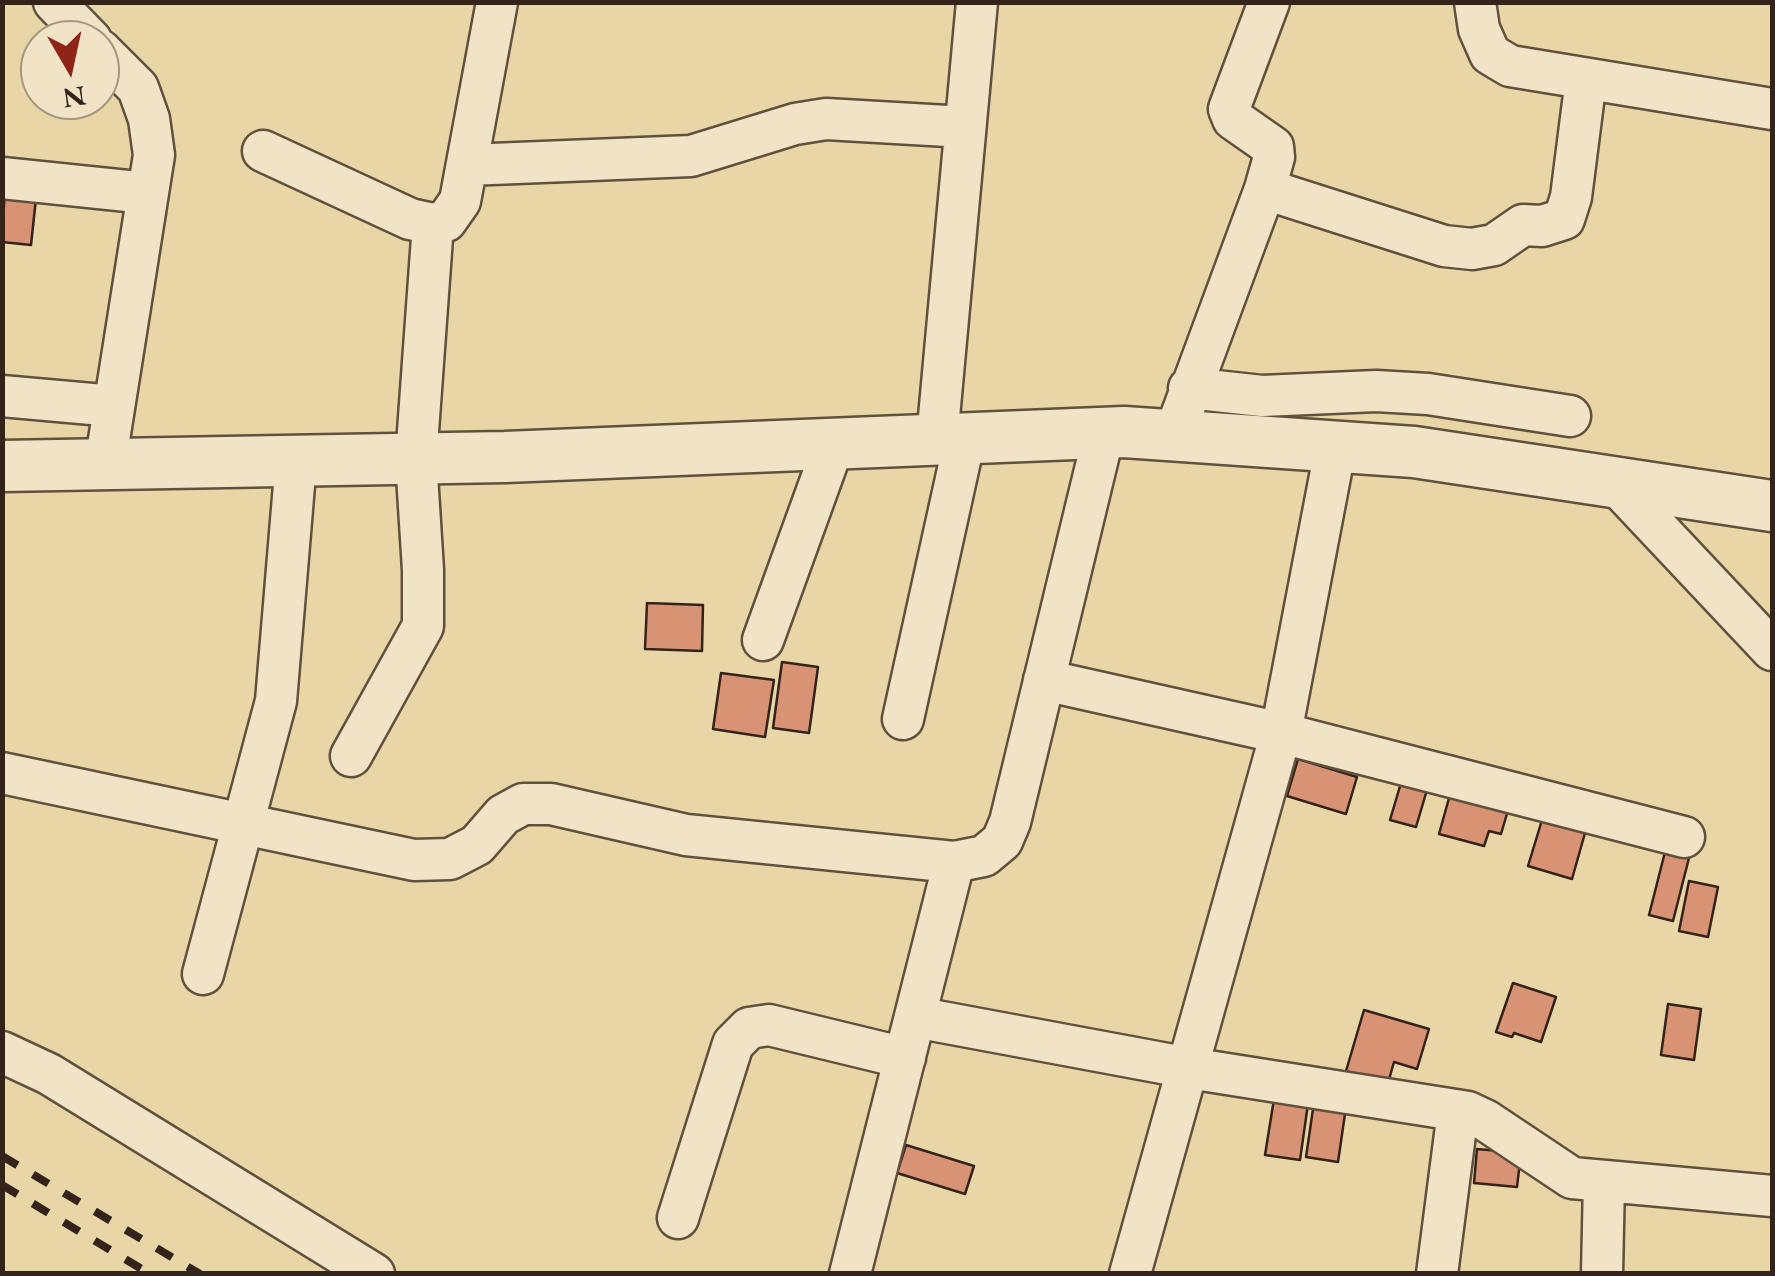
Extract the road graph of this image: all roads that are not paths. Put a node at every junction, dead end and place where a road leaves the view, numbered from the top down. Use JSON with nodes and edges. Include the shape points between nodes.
{"nodes":[{"id":1,"x":54,"y":2,"type":"edge"},
{"id":2,"x":497,"y":2,"type":"edge"},
{"id":3,"x":976,"y":2,"type":"edge"},
{"id":4,"x":1269,"y":2,"type":"edge"},
{"id":5,"x":1476,"y":2,"type":"edge"},
{"id":6,"x":72,"y":20,"type":"edge"},
{"id":7,"x":120,"y":70,"type":"edge"},
{"id":8,"x":1586,"y":79,"type":"junction"},
{"id":9,"x":1772,"y":109,"type":"edge"},
{"id":10,"x":966,"y":127,"type":"junction"},
{"id":11,"x":263,"y":152,"type":"dead end"},
{"id":12,"x":467,"y":165,"type":"junction"},
{"id":13,"x":2,"y":178,"type":"edge"},
{"id":14,"x":1265,"y":189,"type":"junction"},
{"id":15,"x":147,"y":194,"type":"junction"},
{"id":16,"x":433,"y":224,"type":"junction"},
{"id":17,"x":1189,"y":388,"type":"junction"},
{"id":18,"x":2,"y":396,"type":"edge"},
{"id":19,"x":114,"y":406,"type":"junction"},
{"id":20,"x":1570,"y":416,"type":"dead end"},
{"id":21,"x":1104,"y":433,"type":"junction"},
{"id":22,"x":1174,"y":434,"type":"junction"},
{"id":23,"x":951,"y":439,"type":"junction"},
{"id":24,"x":834,"y":444,"type":"junction"},
{"id":25,"x":1336,"y":446,"type":"junction"},
{"id":26,"x":416,"y":458,"type":"junction"},
{"id":27,"x":296,"y":461,"type":"junction"},
{"id":28,"x":105,"y":465,"type":"junction"},
{"id":29,"x":2,"y":466,"type":"edge"},
{"id":30,"x":1614,"y":480,"type":"junction"},
{"id":31,"x":1772,"y":506,"type":"edge"},
{"id":32,"x":762,"y":640,"type":"dead end"},
{"id":33,"x":1772,"y":650,"type":"edge"},
{"id":34,"x":1044,"y":680,"type":"junction"},
{"id":35,"x":903,"y":719,"type":"dead end"},
{"id":36,"x":1281,"y":733,"type":"junction"},
{"id":37,"x":351,"y":756,"type":"dead end"},
{"id":38,"x":2,"y":773,"type":"edge"},
{"id":39,"x":243,"y":824,"type":"junction"},
{"id":40,"x":1684,"y":837,"type":"dead end"},
{"id":41,"x":954,"y":862,"type":"junction"},
{"id":42,"x":203,"y":974,"type":"dead end"},
{"id":43,"x":916,"y":1017,"type":"junction"},
{"id":44,"x":2,"y":1052,"type":"edge"},
{"id":45,"x":905,"y":1058,"type":"junction"},
{"id":46,"x":1189,"y":1068,"type":"junction"},
{"id":47,"x":1458,"y":1110,"type":"junction"},
{"id":48,"x":1604,"y":1181,"type":"junction"},
{"id":49,"x":1772,"y":1196,"type":"edge"},
{"id":50,"x":678,"y":1218,"type":"dead end"},
{"id":51,"x":374,"y":1274,"type":"edge"},
{"id":52,"x":850,"y":1274,"type":"edge"},
{"id":53,"x":1130,"y":1274,"type":"edge"},
{"id":54,"x":1438,"y":1274,"type":"edge"},
{"id":55,"x":1602,"y":1274,"type":"edge"}],
"edges":[{"from":1,"to":6,"type":"street"},
{"from":2,"to":12,"type":"street"},
{"from":3,"to":10,"type":"street"},
{"from":4,"to":14,"type":"street","via":[[1229,108],[1273,146]]},
{"from":5,"to":8,"type":"street","via":[[1490,54],[1510,66]]},
{"from":7,"to":15,"type":"street","via":[[138,88],[150,120],[154,155]]},
{"from":8,"to":9,"type":"street"},
{"from":8,"to":14,"type":"street","via":[[1564,219],[1522,226],[1494,245],[1444,246]]},
{"from":10,"to":12,"type":"street","via":[[826,119],[691,156]]},
{"from":10,"to":23,"type":"street"},
{"from":11,"to":16,"type":"street"},
{"from":12,"to":16,"type":"street","via":[[460,200],[446,221]]},
{"from":13,"to":15,"type":"street"},
{"from":14,"to":17,"type":"street"},
{"from":15,"to":19,"type":"street"},
{"from":16,"to":26,"type":"street"},
{"from":17,"to":20,"type":"street","via":[[1262,396],[1428,394]]},
{"from":17,"to":22,"type":"street"},
{"from":18,"to":19,"type":"street"},
{"from":19,"to":28,"type":"street"},
{"from":21,"to":22,"type":"street"},
{"from":21,"to":23,"type":"street"},
{"from":21,"to":34,"type":"street"},
{"from":22,"to":25,"type":"street"},
{"from":23,"to":24,"type":"street"},
{"from":23,"to":35,"type":"street"},
{"from":24,"to":26,"type":"street"},
{"from":24,"to":32,"type":"street"},
{"from":25,"to":30,"type":"street"},
{"from":25,"to":36,"type":"street"},
{"from":26,"to":27,"type":"street"},
{"from":26,"to":37,"type":"street","via":[[423,626]]},
{"from":27,"to":28,"type":"street"},
{"from":27,"to":39,"type":"street","via":[[276,701]]},
{"from":28,"to":29,"type":"street"},
{"from":30,"to":31,"type":"street"},
{"from":30,"to":33,"type":"street"},
{"from":34,"to":36,"type":"street"},
{"from":34,"to":41,"type":"street","via":[[1002,841],[984,856]]},
{"from":36,"to":40,"type":"street"},
{"from":36,"to":46,"type":"street"},
{"from":38,"to":39,"type":"street"},
{"from":39,"to":41,"type":"street","via":[[414,860],[450,859],[523,804],[551,804],[686,835]]},
{"from":39,"to":42,"type":"street"},
{"from":41,"to":43,"type":"street"},
{"from":43,"to":45,"type":"street"},
{"from":43,"to":46,"type":"street"},
{"from":44,"to":51,"type":"street","via":[[49,1074]]},
{"from":45,"to":50,"type":"street","via":[[769,1025],[748,1028],[733,1044]]},
{"from":45,"to":52,"type":"street"},
{"from":46,"to":47,"type":"street"},
{"from":46,"to":53,"type":"street"},
{"from":47,"to":48,"type":"street","via":[[1485,1120],[1572,1178]]},
{"from":47,"to":54,"type":"street"},
{"from":48,"to":49,"type":"street"},
{"from":48,"to":55,"type":"street"}]}
